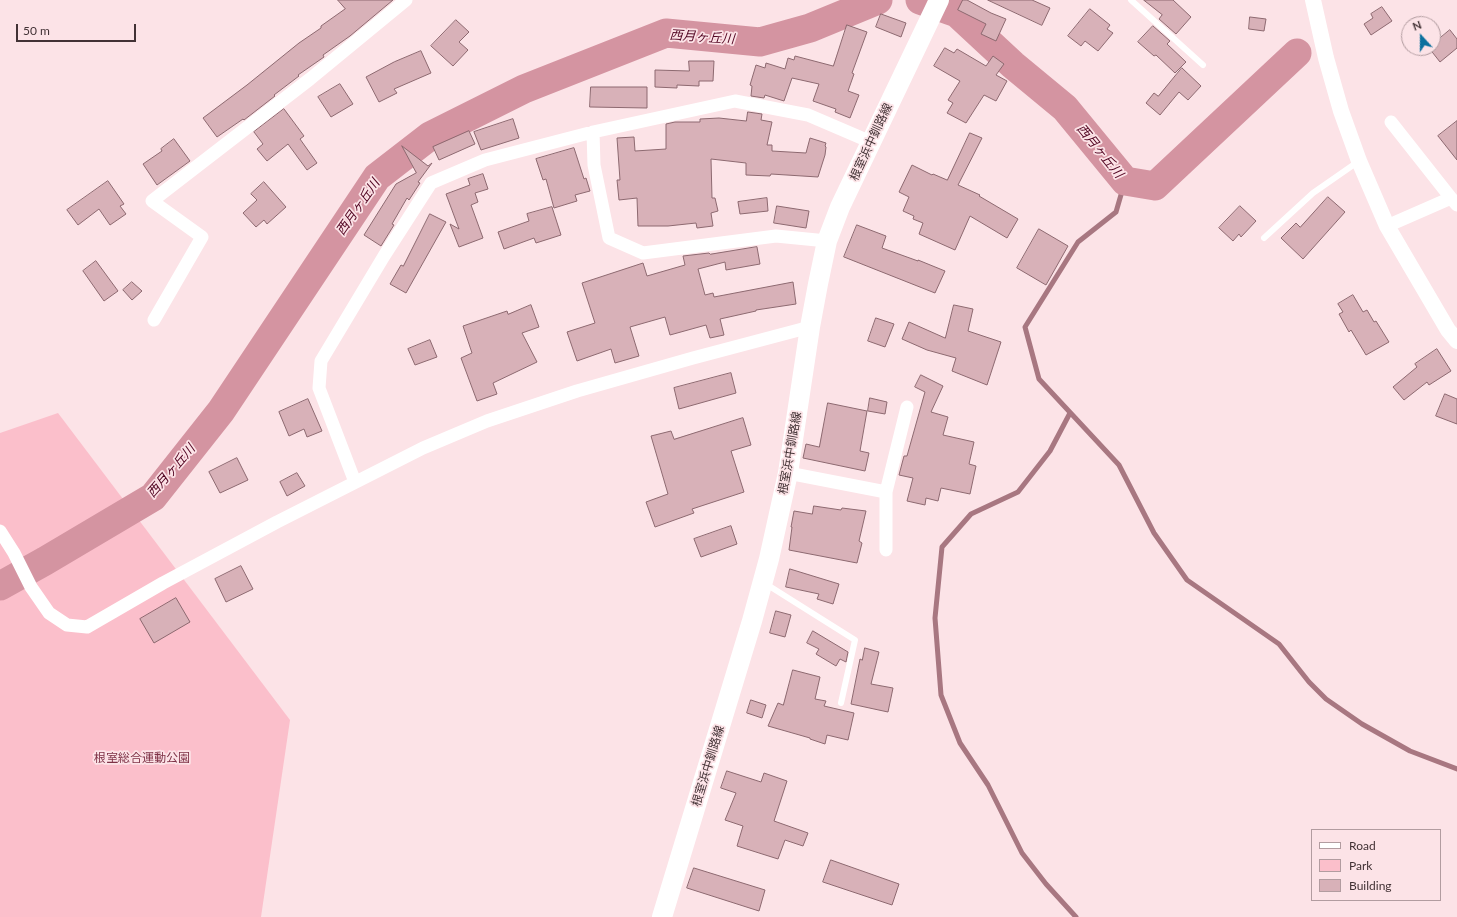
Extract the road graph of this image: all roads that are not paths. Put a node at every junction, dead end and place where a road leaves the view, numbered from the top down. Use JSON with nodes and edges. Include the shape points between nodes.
{"nodes":[{"id":1,"x":406,"y":0,"type":"edge"},
{"id":2,"x":1131,"y":0,"type":"edge"},
{"id":3,"x":1313,"y":0,"type":"edge"},
{"id":4,"x":935,"y":8,"type":"edge"},
{"id":5,"x":1203,"y":65,"type":"dead end"},
{"id":6,"x":1391,"y":122,"type":"dead end"},
{"id":7,"x":593,"y":132,"type":"junction"},
{"id":8,"x":871,"y":142,"type":"junction"},
{"id":9,"x":1359,"y":161,"type":"junction"},
{"id":10,"x":1454,"y":201,"type":"edge"},
{"id":11,"x":1387,"y":226,"type":"junction"},
{"id":12,"x":1264,"y":238,"type":"dead end"},
{"id":13,"x":828,"y":241,"type":"junction"},
{"id":14,"x":154,"y":320,"type":"dead end"},
{"id":15,"x":810,"y":327,"type":"junction"},
{"id":16,"x":1457,"y":341,"type":"edge"},
{"id":17,"x":907,"y":407,"type":"dead end"},
{"id":18,"x":788,"y":473,"type":"junction"},
{"id":19,"x":355,"y":482,"type":"junction"},
{"id":20,"x":886,"y":492,"type":"junction"},
{"id":21,"x":0,"y":531,"type":"edge"},
{"id":22,"x":886,"y":550,"type":"dead end"},
{"id":23,"x":762,"y":582,"type":"junction"},
{"id":24,"x":841,"y":703,"type":"dead end"},
{"id":25,"x":662,"y":917,"type":"edge"}],
"edges":[{"from":1,"to":14,"type":"street","via":[[310,79],[152,201],[202,237]]},
{"from":2,"to":5,"type":"lane"},
{"from":3,"to":9,"type":"street","via":[[1341,111]]},
{"from":4,"to":8,"type":"main road","name":"根室浜中釧路線"},
{"from":6,"to":10,"type":"street"},
{"from":7,"to":8,"type":"street","via":[[735,101],[808,115]]},
{"from":7,"to":13,"type":"street","via":[[594,165],[609,238],[643,253],[776,236]]},
{"from":7,"to":19,"type":"street","via":[[485,160],[431,183],[321,361],[319,388]]},
{"from":8,"to":13,"type":"main road","name":"根室浜中釧路線","via":[[840,207]]},
{"from":9,"to":11,"type":"street"},
{"from":9,"to":12,"type":"lane","via":[[1313,193]]},
{"from":10,"to":11,"type":"street"},
{"from":11,"to":16,"type":"street"},
{"from":13,"to":15,"type":"main road","name":"根室浜中釧路線"},
{"from":15,"to":18,"type":"main road","name":"根室浜中釧路線"},
{"from":15,"to":19,"type":"street","via":[[577,391],[494,418],[423,448]]},
{"from":17,"to":20,"type":"street"},
{"from":18,"to":20,"type":"street"},
{"from":18,"to":23,"type":"main road","name":"根室浜中釧路線"},
{"from":19,"to":21,"type":"street","via":[[163,582],[87,627],[67,625],[49,613]]},
{"from":20,"to":22,"type":"street"},
{"from":23,"to":24,"type":"lane","via":[[855,640]]},
{"from":23,"to":25,"type":"main road","name":"根室浜中釧路線"}]}
